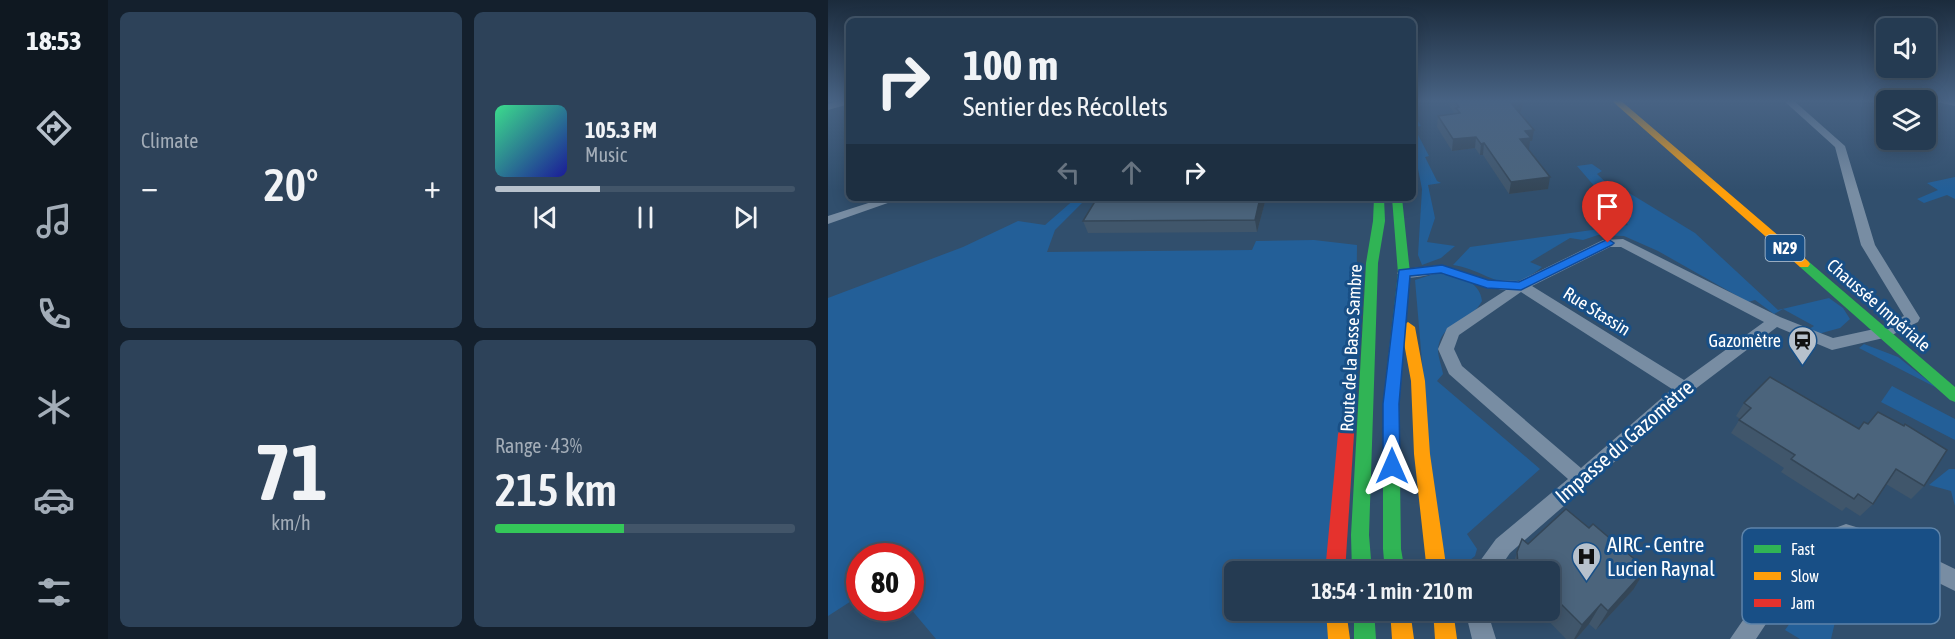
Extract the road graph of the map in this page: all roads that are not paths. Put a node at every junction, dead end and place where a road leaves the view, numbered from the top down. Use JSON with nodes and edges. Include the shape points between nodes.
{"nodes":[{"id":1,"x":1651,"y":130,"type":"edge"},
{"id":2,"x":1662,"y":130,"type":"edge"},
{"id":3,"x":1821,"y":130,"type":"edge"},
{"id":4,"x":887,"y":201,"type":"edge"},
{"id":5,"x":1379,"y":201,"type":"edge"},
{"id":6,"x":1397,"y":201,"type":"edge"},
{"id":7,"x":1411,"y":201,"type":"edge"},
{"id":8,"x":1365,"y":209,"type":"dead end"},
{"id":9,"x":828,"y":220,"type":"edge"},
{"id":10,"x":1398,"y":228,"type":"junction"},
{"id":11,"x":1372,"y":263,"type":"junction"},
{"id":12,"x":1404,"y":273,"type":"junction"},
{"id":13,"x":1521,"y":286,"type":"junction"},
{"id":14,"x":1401,"y":291,"type":"junction"},
{"id":15,"x":1371,"y":303,"type":"junction"},
{"id":16,"x":1775,"y":321,"type":"junction"},
{"id":17,"x":1889,"y":330,"type":"junction"},
{"id":18,"x":1353,"y":375,"type":"dead end"},
{"id":19,"x":1955,"y":377,"type":"edge"},
{"id":20,"x":1684,"y":388,"type":"junction"},
{"id":21,"x":1955,"y":396,"type":"edge"},
{"id":22,"x":1347,"y":420,"type":"dead end"},
{"id":23,"x":1580,"y":478,"type":"junction"},
{"id":24,"x":1336,"y":561,"type":"edge"},
{"id":25,"x":1361,"y":561,"type":"edge"},
{"id":26,"x":1394,"y":561,"type":"edge"},
{"id":27,"x":1436,"y":561,"type":"edge"},
{"id":28,"x":1492,"y":561,"type":"edge"},
{"id":29,"x":1940,"y":573,"type":"edge"},
{"id":30,"x":1955,"y":580,"type":"edge"},
{"id":31,"x":1337,"y":621,"type":"edge"},
{"id":32,"x":1364,"y":621,"type":"edge"},
{"id":33,"x":1401,"y":621,"type":"edge"},
{"id":34,"x":1444,"y":621,"type":"edge"},
{"id":35,"x":1479,"y":621,"type":"edge"},
{"id":36,"x":1752,"y":624,"type":"edge"},
{"id":37,"x":1339,"y":639,"type":"edge"},
{"id":38,"x":1365,"y":639,"type":"edge"},
{"id":39,"x":1403,"y":639,"type":"edge"},
{"id":40,"x":1446,"y":639,"type":"edge"},
{"id":41,"x":1484,"y":639,"type":"edge"},
{"id":42,"x":1742,"y":639,"type":"edge"}],
"edges":[{"from":1,"to":17,"type":"main road","name":"Chaussée Impériale","number":"N29"},
{"from":2,"to":17,"type":"main road","name":"Chaussée Impériale","number":"N29"},
{"from":3,"to":17,"type":"street","via":[[1840,146],[1868,245],[1913,318]]},
{"from":4,"to":9,"type":"street"},
{"from":5,"to":11,"type":"main road","name":"Route de la Basse Sambre"},
{"from":6,"to":10,"type":"main road"},
{"from":7,"to":10,"type":"main road","via":[[1408,219]]},
{"from":8,"to":11,"type":"main road"},
{"from":10,"to":12,"type":"main road"},
{"from":11,"to":15,"type":"main road","name":"Route de la Basse Sambre"},
{"from":12,"to":13,"type":"street","via":[[1442,269],[1487,284]]},
{"from":12,"to":14,"type":"main road"},
{"from":13,"to":16,"type":"street","via":[[1608,243],[1623,243]]},
{"from":13,"to":20,"type":"street","name":"Rue Stassin"},
{"from":13,"to":23,"type":"street","via":[[1452,332],[1446,349],[1455,370]]},
{"from":14,"to":26,"type":"main road","via":[[1391,404]]},
{"from":14,"to":27,"type":"main road","via":[[1418,381],[1422,454]]},
{"from":15,"to":18,"type":"main road"},
{"from":15,"to":25,"type":"main road","name":"Route de la Basse Sambre"},
{"from":16,"to":17,"type":"street","via":[[1832,344]]},
{"from":16,"to":20,"type":"street","name":"Impasse du Gazomètre"},
{"from":17,"to":19,"type":"main road","name":"Chaussée Impériale","number":"N29"},
{"from":17,"to":21,"type":"main road","name":"Chaussée Impériale","number":"N29"},
{"from":20,"to":23,"type":"street","name":"Impasse du Gazomètre"},
{"from":22,"to":24,"type":"main road"},
{"from":23,"to":28,"type":"street","name":"Impasse du Gazomètre","via":[[1503,546]]},
{"from":29,"to":30,"type":"street"},
{"from":31,"to":37,"type":"main road"},
{"from":32,"to":38,"type":"main road"},
{"from":33,"to":39,"type":"main road"},
{"from":34,"to":40,"type":"main road"},
{"from":35,"to":41,"type":"street"},
{"from":36,"to":42,"type":"street"}]}
